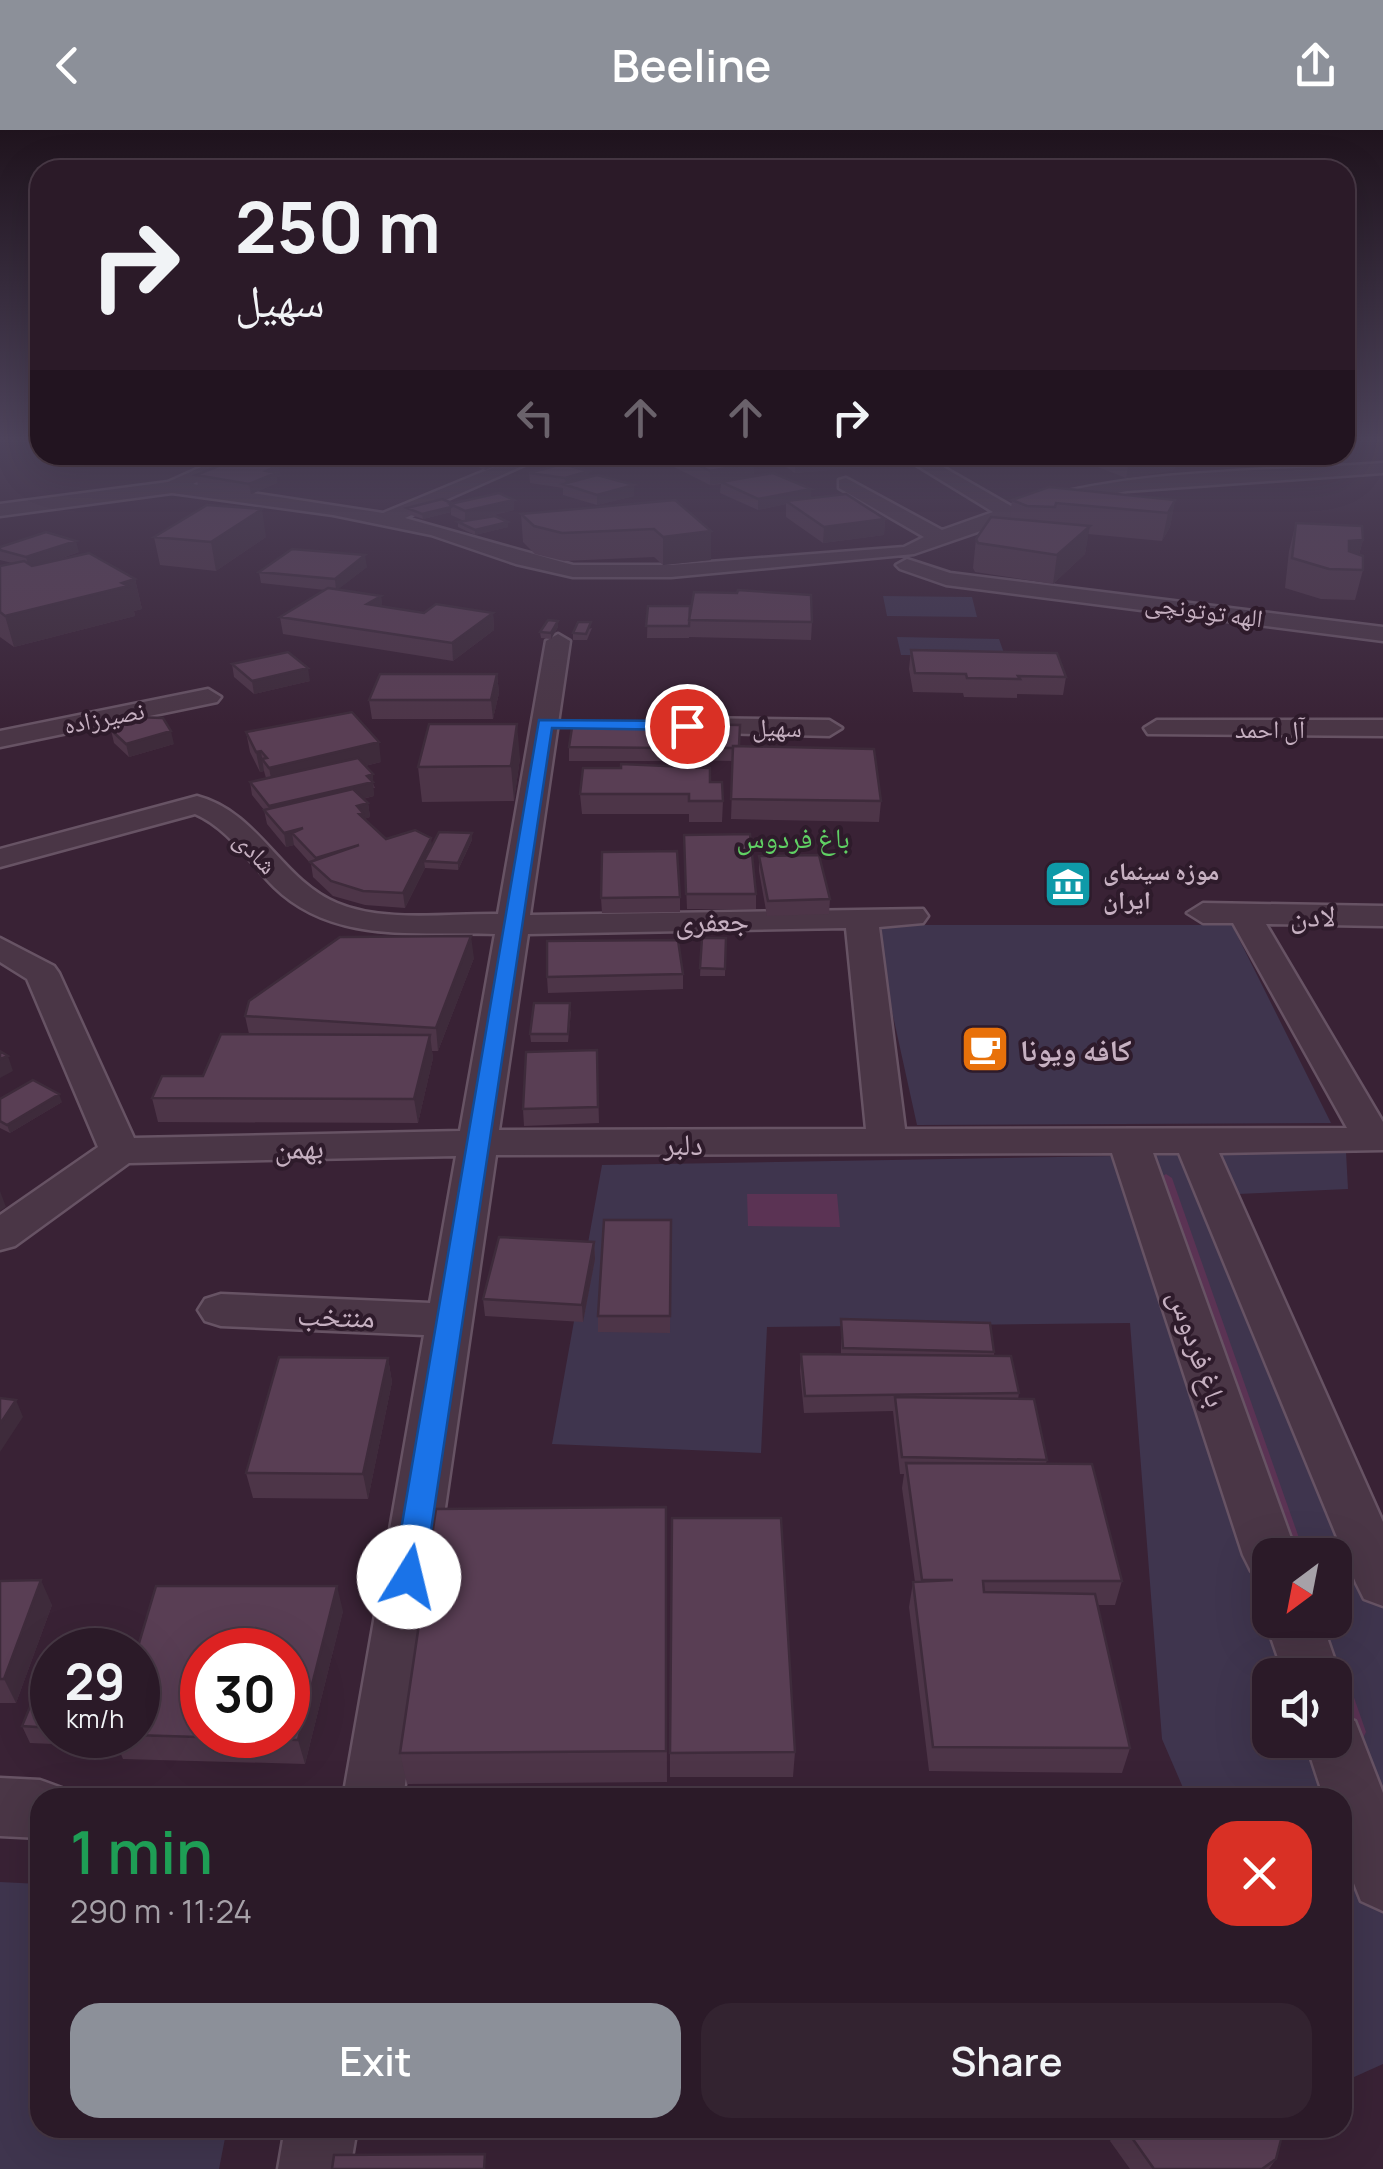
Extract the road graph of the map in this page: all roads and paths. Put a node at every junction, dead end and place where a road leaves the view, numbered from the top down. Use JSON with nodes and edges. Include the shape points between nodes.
{"nodes":[{"id":1,"x":451,"y":535,"type":"edge"},
{"id":2,"x":921,"y":535,"type":"edge"},
{"id":3,"x":961,"y":535,"type":"edge"},
{"id":4,"x":946,"y":552,"type":"junction"},
{"id":5,"x":904,"y":557,"type":"junction"},
{"id":6,"x":996,"y":582,"type":"junction"},
{"id":7,"x":1374,"y":633,"type":"edge"},
{"id":8,"x":558,"y":641,"type":"dead end"},
{"id":9,"x":1383,"y":650,"type":"edge"},
{"id":10,"x":208,"y":697,"type":"dead end"},
{"id":11,"x":658,"y":725,"type":"edge"},
{"id":12,"x":829,"y":728,"type":"dead end"},
{"id":13,"x":1157,"y":728,"type":"dead end"},
{"id":14,"x":1383,"y":728,"type":"edge"},
{"id":15,"x":0,"y":739,"type":"edge"},
{"id":16,"x":0,"y":858,"type":"edge"},
{"id":17,"x":1203,"y":913,"type":"dead end"},
{"id":18,"x":1244,"y":914,"type":"junction"},
{"id":19,"x":912,"y":916,"type":"dead end"},
{"id":20,"x":1383,"y":916,"type":"edge"},
{"id":21,"x":861,"y":917,"type":"junction"},
{"id":22,"x":513,"y":925,"type":"junction"},
{"id":23,"x":0,"y":948,"type":"edge"},
{"id":24,"x":1193,"y":1138,"type":"junction"},
{"id":25,"x":1128,"y":1140,"type":"junction"},
{"id":26,"x":1379,"y":1141,"type":"edge"},
{"id":27,"x":478,"y":1143,"type":"junction"},
{"id":28,"x":887,"y":1143,"type":"junction"},
{"id":29,"x":120,"y":1151,"type":"junction"},
{"id":30,"x":0,"y":1236,"type":"edge"},
{"id":31,"x":221,"y":1310,"type":"dead end"},
{"id":32,"x":450,"y":1320,"type":"junction"},
{"id":33,"x":1264,"y":1538,"type":"edge"},
{"id":34,"x":1383,"y":1582,"type":"edge"},
{"id":35,"x":1340,"y":1758,"type":"edge"},
{"id":36,"x":376,"y":1788,"type":"edge"},
{"id":37,"x":1351,"y":1788,"type":"edge"},
{"id":38,"x":1352,"y":1791,"type":"edge"},
{"id":39,"x":0,"y":1807,"type":"edge"},
{"id":40,"x":30,"y":1808,"type":"edge"},
{"id":41,"x":1383,"y":1879,"type":"edge"},
{"id":42,"x":319,"y":2138,"type":"edge"},
{"id":43,"x":314,"y":2169,"type":"edge"}],
"edges":[{"from":1,"to":5,"type":"street","via":[[573,571],[671,571],[819,555]]},
{"from":2,"to":4,"type":"street"},
{"from":3,"to":4,"type":"street"},
{"from":4,"to":5,"type":"street"},
{"from":4,"to":6,"type":"street","via":[[960,571]]},
{"from":5,"to":6,"type":"street","name":"الهه توتونچی","via":[[946,579]]},
{"from":6,"to":7,"type":"street","name":"الهه توتونچی"},
{"from":7,"to":9,"type":"street"},
{"from":8,"to":22,"type":"street","via":[[554,724]]},
{"from":10,"to":15,"type":"street","name":"نصیرزاده"},
{"from":11,"to":12,"type":"street","name":"سهیل"},
{"from":13,"to":14,"type":"street","name":"آل احمد"},
{"from":16,"to":22,"type":"street","name":"شادی","via":[[197,806],[217,812],[318,909],[350,918]]},
{"from":17,"to":18,"type":"street","name":"لادن"},
{"from":18,"to":20,"type":"street","name":"لادن"},
{"from":18,"to":26,"type":"street"},
{"from":19,"to":21,"type":"street","name":"جعفری"},
{"from":21,"to":22,"type":"street","name":"جعفری"},
{"from":21,"to":28,"type":"street"},
{"from":22,"to":27,"type":"street"},
{"from":23,"to":29,"type":"street","via":[[42,974]]},
{"from":24,"to":25,"type":"street","name":"دلبر"},
{"from":24,"to":26,"type":"street","name":"دلبر"},
{"from":24,"to":34,"type":"street"},
{"from":25,"to":28,"type":"street","name":"دلبر"},
{"from":25,"to":33,"type":"street","name":"باغ فردوس"},
{"from":27,"to":28,"type":"street","name":"دلبر"},
{"from":27,"to":29,"type":"street","name":"بهمن"},
{"from":27,"to":32,"type":"street"},
{"from":29,"to":30,"type":"street"},
{"from":31,"to":32,"type":"street","name":"منتخب"},
{"from":32,"to":36,"type":"street"},
{"from":35,"to":37,"type":"street"},
{"from":38,"to":41,"type":"street"},
{"from":39,"to":40,"type":"street"},
{"from":42,"to":43,"type":"street"}]}
